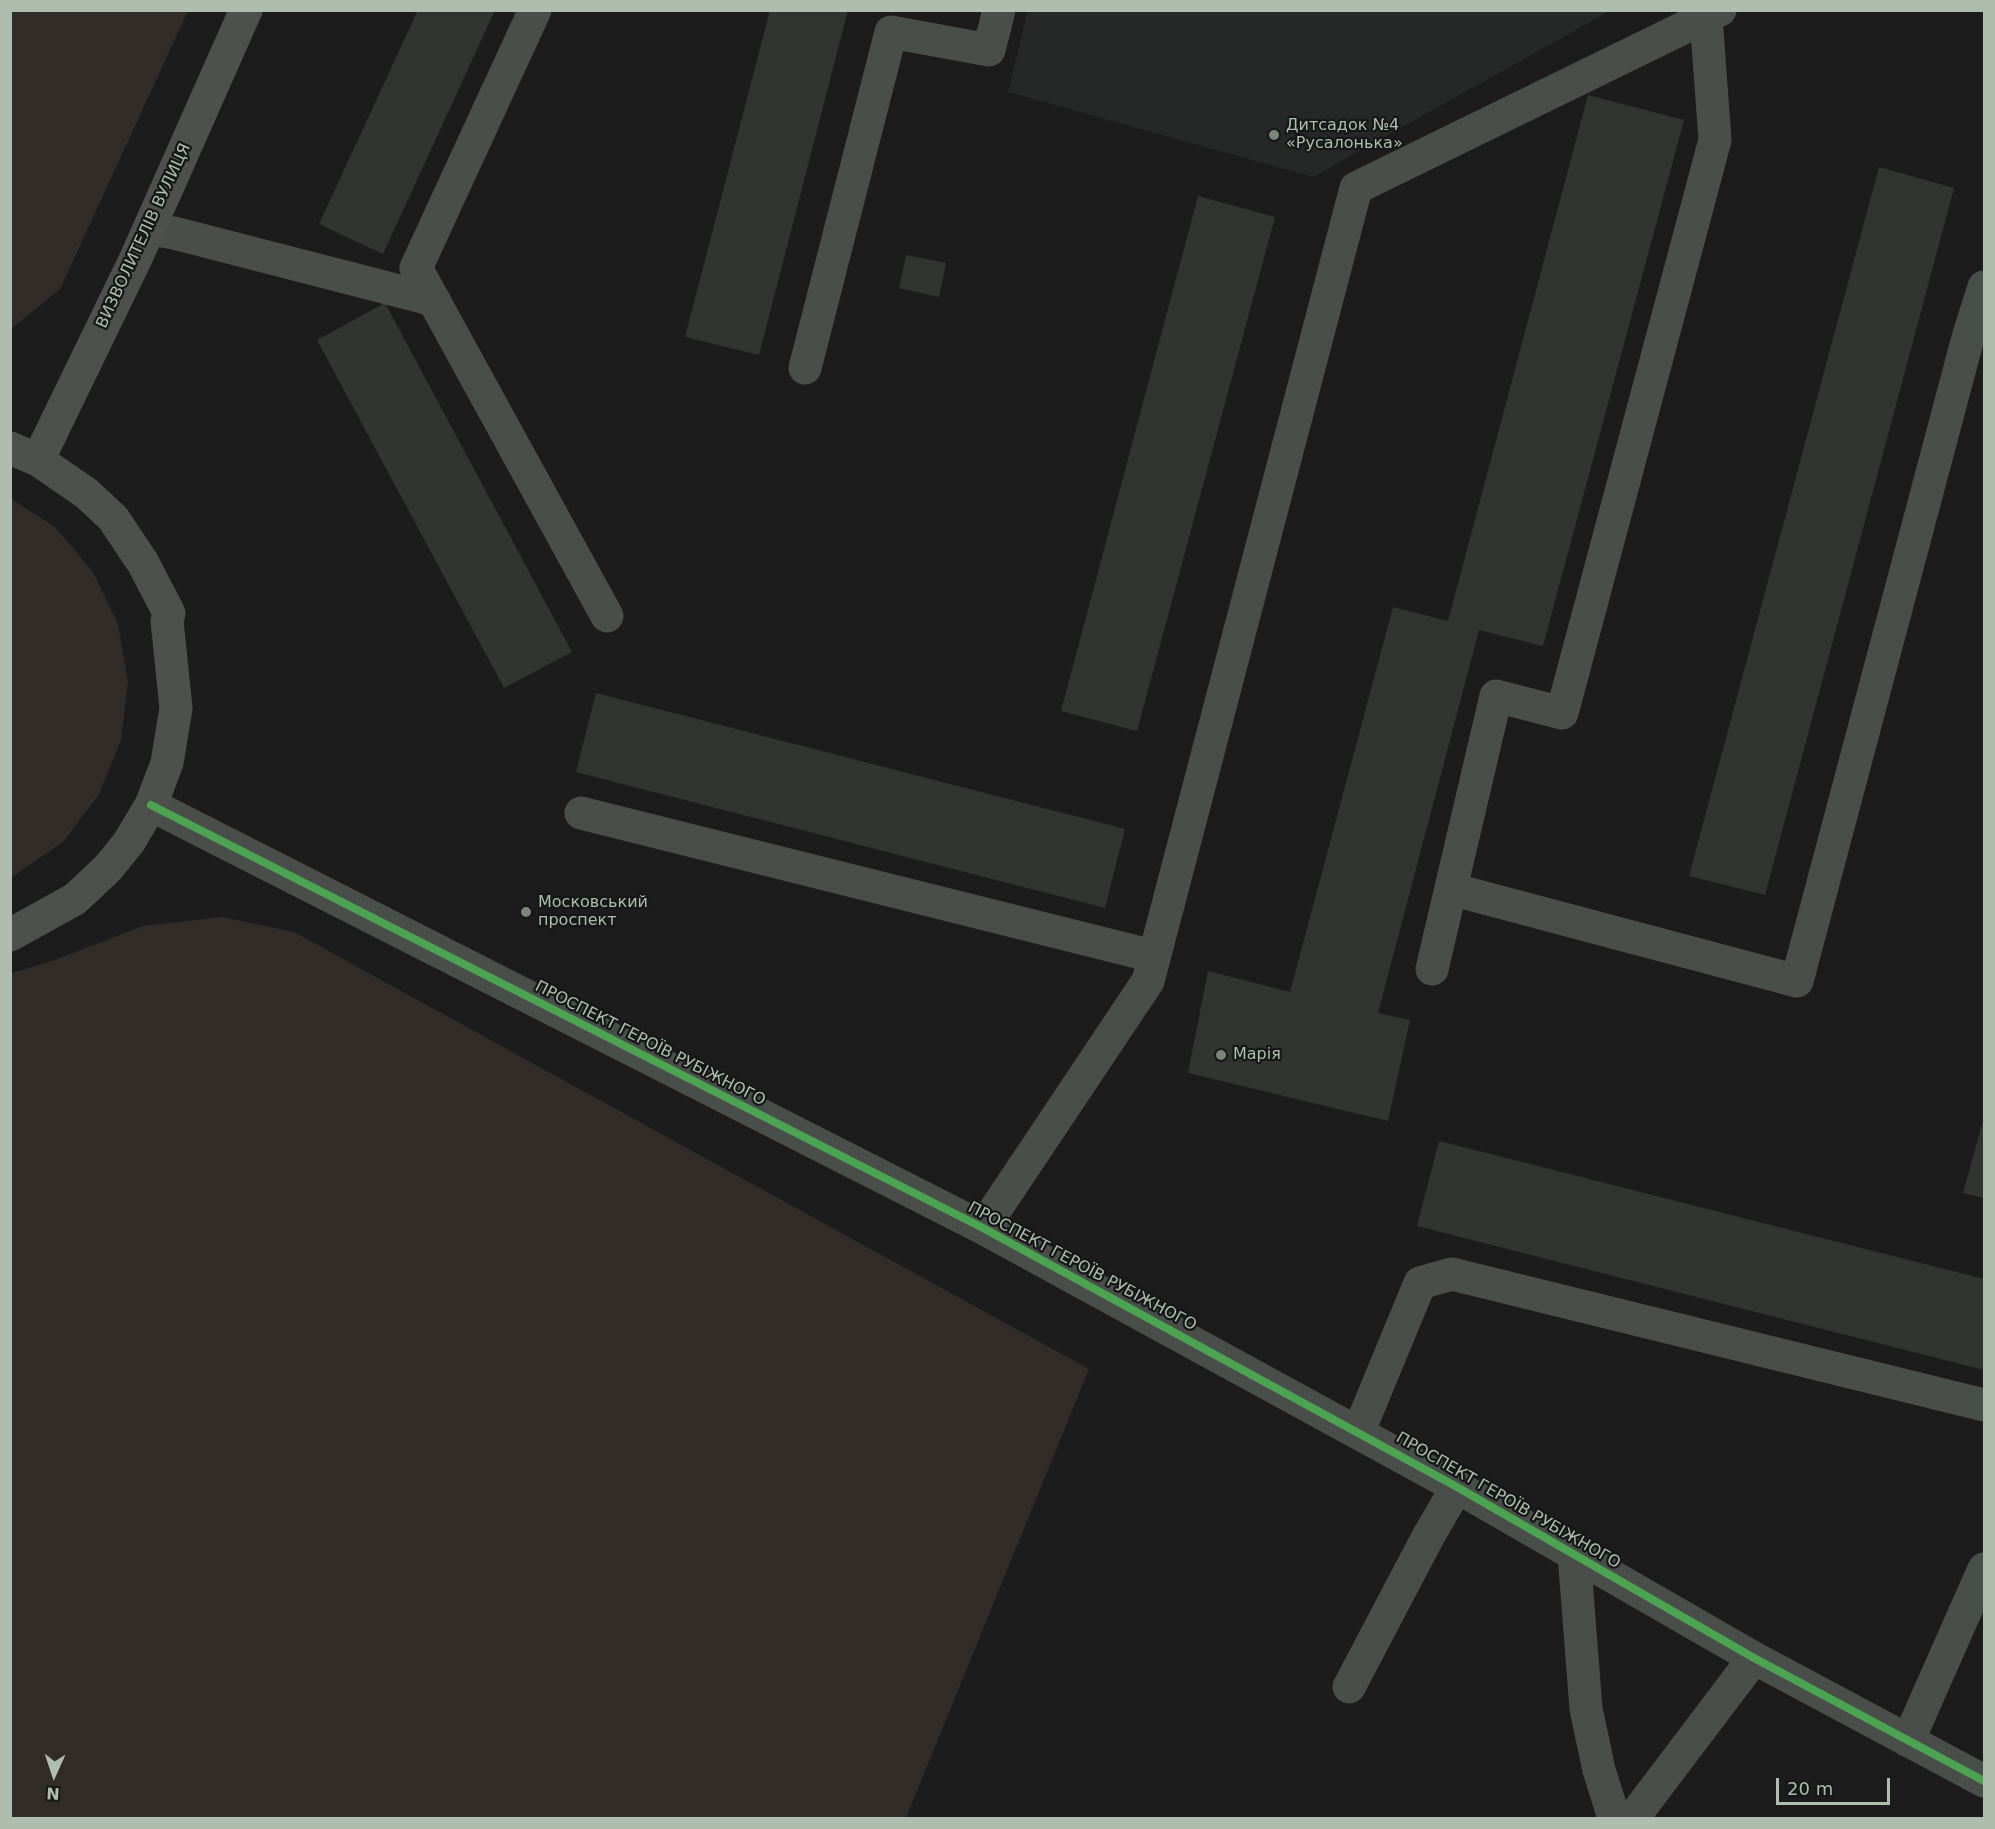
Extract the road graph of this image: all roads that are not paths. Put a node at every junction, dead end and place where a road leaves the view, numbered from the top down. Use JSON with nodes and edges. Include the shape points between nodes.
{"nodes":[{"id":1,"x":246,"y":10,"type":"edge"},
{"id":2,"x":535,"y":10,"type":"edge"},
{"id":3,"x":999,"y":10,"type":"edge"},
{"id":4,"x":1713,"y":14,"type":"edge"},
{"id":5,"x":149,"y":229,"type":"junction"},
{"id":6,"x":1984,"y":287,"type":"edge"},
{"id":7,"x":434,"y":300,"type":"junction"},
{"id":8,"x":805,"y":368,"type":"dead end"},
{"id":9,"x":24,"y":454,"type":"edge"},
{"id":10,"x":607,"y":616,"type":"dead end"},
{"id":11,"x":151,"y":805,"type":"junction"},
{"id":12,"x":580,"y":813,"type":"dead end"},
{"id":13,"x":1451,"y":889,"type":"junction"},
{"id":14,"x":10,"y":935,"type":"edge"},
{"id":15,"x":1153,"y":956,"type":"junction"},
{"id":16,"x":1432,"y":969,"type":"dead end"},
{"id":17,"x":983,"y":1228,"type":"junction"},
{"id":18,"x":1984,"y":1405,"type":"edge"},
{"id":19,"x":1358,"y":1433,"type":"junction"},
{"id":20,"x":1457,"y":1487,"type":"junction"},
{"id":21,"x":1574,"y":1554,"type":"junction"},
{"id":22,"x":1984,"y":1569,"type":"edge"},
{"id":23,"x":1754,"y":1658,"type":"junction"},
{"id":24,"x":1349,"y":1688,"type":"dead end"},
{"id":25,"x":1908,"y":1741,"type":"junction"},
{"id":26,"x":1984,"y":1781,"type":"edge"},
{"id":27,"x":1614,"y":1818,"type":"edge"},
{"id":28,"x":1634,"y":1818,"type":"edge"}],
"edges":[{"from":1,"to":5,"type":"main road","name":"ВИЗВОЛИТЕЛІВ ВУЛИЦЯ"},
{"from":2,"to":7,"type":"street","via":[[416,268]]},
{"from":3,"to":8,"type":"street","via":[[988,51],[891,32]]},
{"from":4,"to":13,"type":"street","via":[[1715,140],[1562,713],[1496,696]]},
{"from":4,"to":15,"type":"street","via":[[1356,188]]},
{"from":5,"to":7,"type":"street"},
{"from":5,"to":9,"type":"main road","name":"ВИЗВОЛИТЕЛІВ ВУЛИЦЯ"},
{"from":6,"to":13,"type":"street","via":[[1797,981]]},
{"from":7,"to":10,"type":"street"},
{"from":9,"to":11,"type":"main road","via":[[86,493],[113,518],[169,613],[176,708],[167,763]]},
{"from":11,"to":14,"type":"main road","via":[[115,860],[75,899]]},
{"from":11,"to":17,"type":"street","name":"ПРОСПЕКТ ГЕРОЇВ РУБІЖНОГО"},
{"from":12,"to":15,"type":"street"},
{"from":13,"to":16,"type":"street"},
{"from":15,"to":17,"type":"street","via":[[1148,981]]},
{"from":17,"to":19,"type":"street","name":"ПРОСПЕКТ ГЕРОЇВ РУБІЖНОГО"},
{"from":18,"to":19,"type":"street","via":[[1452,1274],[1420,1283]]},
{"from":19,"to":20,"type":"street","name":"ПРОСПЕКТ ГЕРОЇВ РУБІЖНОГО"},
{"from":20,"to":21,"type":"street","name":"ПРОСПЕКТ ГЕРОЇВ РУБІЖНОГО"},
{"from":20,"to":24,"type":"street"},
{"from":21,"to":23,"type":"street","name":"ПРОСПЕКТ ГЕРОЇВ РУБІЖНОГО"},
{"from":21,"to":27,"type":"street","via":[[1586,1709]]},
{"from":22,"to":25,"type":"street"},
{"from":23,"to":25,"type":"street","name":"ПРОСПЕКТ ГЕРОЇВ РУБІЖНОГО"},
{"from":23,"to":28,"type":"street"},
{"from":25,"to":26,"type":"street","name":"ПРОСПЕКТ ГЕРОЇВ РУБІЖНОГО"}]}
